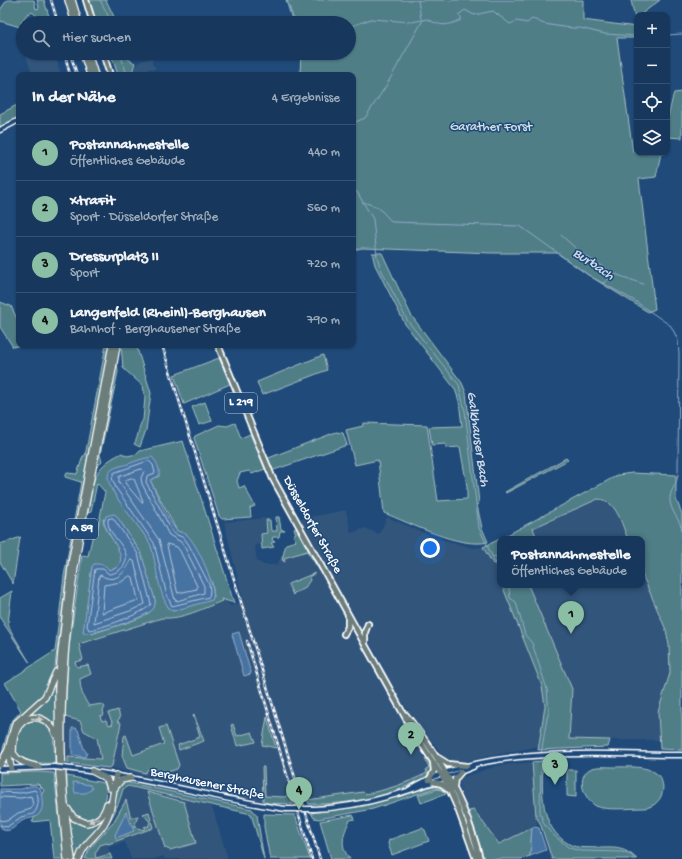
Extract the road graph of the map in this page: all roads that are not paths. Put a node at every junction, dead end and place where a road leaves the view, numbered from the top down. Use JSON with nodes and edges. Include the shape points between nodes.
{"nodes":[{"id":1,"x":68,"y":0,"type":"edge"},
{"id":2,"x":72,"y":0,"type":"edge"},
{"id":3,"x":86,"y":0,"type":"edge"},
{"id":4,"x":72,"y":16,"type":"edge"},
{"id":5,"x":77,"y":16,"type":"edge"},
{"id":6,"x":91,"y":16,"type":"edge"},
{"id":7,"x":85,"y":60,"type":"edge"},
{"id":8,"x":90,"y":60,"type":"edge"},
{"id":9,"x":105,"y":60,"type":"edge"},
{"id":10,"x":89,"y":72,"type":"edge"},
{"id":11,"x":94,"y":72,"type":"edge"},
{"id":12,"x":109,"y":72,"type":"edge"},
{"id":13,"x":16,"y":122,"type":"edge"},
{"id":14,"x":0,"y":130,"type":"edge"},
{"id":15,"x":111,"y":348,"type":"edge"},
{"id":16,"x":116,"y":348,"type":"edge"},
{"id":17,"x":219,"y":348,"type":"edge"},
{"id":18,"x":348,"y":614,"type":"junction"},
{"id":19,"x":368,"y":624,"type":"dead end"},
{"id":20,"x":344,"y":634,"type":"dead end"},
{"id":21,"x":365,"y":644,"type":"junction"},
{"id":22,"x":61,"y":653,"type":"junction"},
{"id":23,"x":402,"y":709,"type":"junction"},
{"id":24,"x":58,"y":740,"type":"junction"},
{"id":25,"x":10,"y":751,"type":"junction"},
{"id":26,"x":432,"y":751,"type":"junction"},
{"id":27,"x":682,"y":755,"type":"edge"},
{"id":28,"x":433,"y":760,"type":"junction"},
{"id":29,"x":482,"y":763,"type":"junction"},
{"id":30,"x":0,"y":765,"type":"edge"},
{"id":31,"x":467,"y":766,"type":"junction"},
{"id":32,"x":39,"y":767,"type":"junction"},
{"id":33,"x":11,"y":768,"type":"junction"},
{"id":34,"x":0,"y":769,"type":"edge"},
{"id":35,"x":92,"y":771,"type":"junction"},
{"id":36,"x":461,"y":772,"type":"junction"},
{"id":37,"x":114,"y":774,"type":"junction"},
{"id":38,"x":445,"y":775,"type":"junction"},
{"id":39,"x":131,"y":778,"type":"junction"},
{"id":40,"x":431,"y":781,"type":"junction"},
{"id":41,"x":111,"y":789,"type":"junction"},
{"id":42,"x":455,"y":790,"type":"junction"},
{"id":43,"x":453,"y":797,"type":"junction"},
{"id":44,"x":65,"y":804,"type":"junction"},
{"id":45,"x":67,"y":859,"type":"edge"},
{"id":46,"x":72,"y":859,"type":"edge"},
{"id":47,"x":79,"y":859,"type":"edge"},
{"id":48,"x":476,"y":859,"type":"edge"},
{"id":49,"x":480,"y":859,"type":"edge"}],
"edges":[{"from":1,"to":4,"type":"highway"},
{"from":2,"to":5,"type":"highway"},
{"from":3,"to":6,"type":"main road"},
{"from":7,"to":10,"type":"highway"},
{"from":8,"to":11,"type":"highway"},
{"from":9,"to":12,"type":"main road"},
{"from":13,"to":14,"type":"main road"},
{"from":15,"to":22,"type":"highway","number":"A 59","via":[[72,559]]},
{"from":16,"to":44,"type":"highway","number":"A 59","via":[[81,531],[70,605],[62,716]]},
{"from":17,"to":18,"type":"main road","name":"Düsseldorfer Straße","number":"L 219","via":[[265,464]]},
{"from":18,"to":20,"type":"main road","via":[[348,627]]},
{"from":18,"to":21,"type":"main road","name":"Düsseldorfer Straße","number":"L 219"},
{"from":19,"to":21,"type":"main road"},
{"from":21,"to":23,"type":"main road","name":"Düsseldorfer Straße","number":"L 219"},
{"from":22,"to":24,"type":"highway","number":"A 59"},
{"from":22,"to":25,"type":"highway","via":[[50,690],[41,702],[15,724]]},
{"from":23,"to":26,"type":"main road","name":"Düsseldorfer Straße","number":"L 219"},
{"from":23,"to":28,"type":"main road","name":"Düsseldorfer Straße","number":"L 219"},
{"from":25,"to":24,"type":"highway","one_way":true,"via":[[19,726],[31,718],[48,722]]},
{"from":24,"to":45,"type":"highway","number":"A 59"},
{"from":25,"to":30,"type":"highway"},
{"from":25,"to":32,"type":"highway","via":[[18,761]]},
{"from":25,"to":33,"type":"highway"},
{"from":26,"to":31,"type":"main road","via":[[447,764]]},
{"from":26,"to":38,"type":"main road","name":"Düsseldorfer Straße","number":"L 219"},
{"from":27,"to":29,"type":"main road","name":"Berghausener Straße","via":[[544,755]]},
{"from":28,"to":38,"type":"main road","name":"Düsseldorfer Straße","number":"L 219"},
{"from":28,"to":40,"type":"main road","via":[[434,771]]},
{"from":29,"to":31,"type":"main road","name":"Berghausener Straße"},
{"from":29,"to":36,"type":"main road","name":"Berghausener Straße"},
{"from":31,"to":38,"type":"main road","name":"Berghausener Straße"},
{"from":32,"to":33,"type":"main road","name":"Berghausener Straße"},
{"from":32,"to":35,"type":"main road","name":"Berghausener Straße","bridge":true},
{"from":33,"to":34,"type":"main road","name":"Berghausener Straße"},
{"from":35,"to":37,"type":"main road","name":"Berghausener Straße"},
{"from":35,"to":41,"type":"highway","via":[[104,776]]},
{"from":36,"to":38,"type":"main road","name":"Berghausener Straße"},
{"from":36,"to":42,"type":"main road","via":[[455,779]]},
{"from":37,"to":39,"type":"main road","name":"Berghausener Straße"},
{"from":37,"to":41,"type":"highway"},
{"from":38,"to":40,"type":"main road","name":"Berghausener Straße"},
{"from":38,"to":42,"type":"main road","name":"Düsseldorfer Straße","number":"L 219"},
{"from":38,"to":43,"type":"main road","name":"Düsseldorfer Straße","number":"L 219"},
{"from":39,"to":40,"type":"main road","name":"Berghausener Straße","bridge":true,"via":[[227,800],[286,809],[314,809],[371,802]]},
{"from":39,"to":41,"type":"highway","via":[[118,782]]},
{"from":40,"to":43,"type":"main road","number":"L 219","via":[[444,785]]},
{"from":41,"to":44,"type":"highway","one_way":true,"via":[[104,813],[100,819],[93,822],[86,823],[74,818]]},
{"from":41,"to":47,"type":"highway","via":[[105,823],[88,840]]},
{"from":42,"to":49,"type":"main road","name":"Düsseldorfer Straße","number":"L 219"},
{"from":43,"to":48,"type":"main road","name":"Düsseldorfer Straße","number":"L 219"},
{"from":44,"to":46,"type":"highway","number":"A 59"}]}
